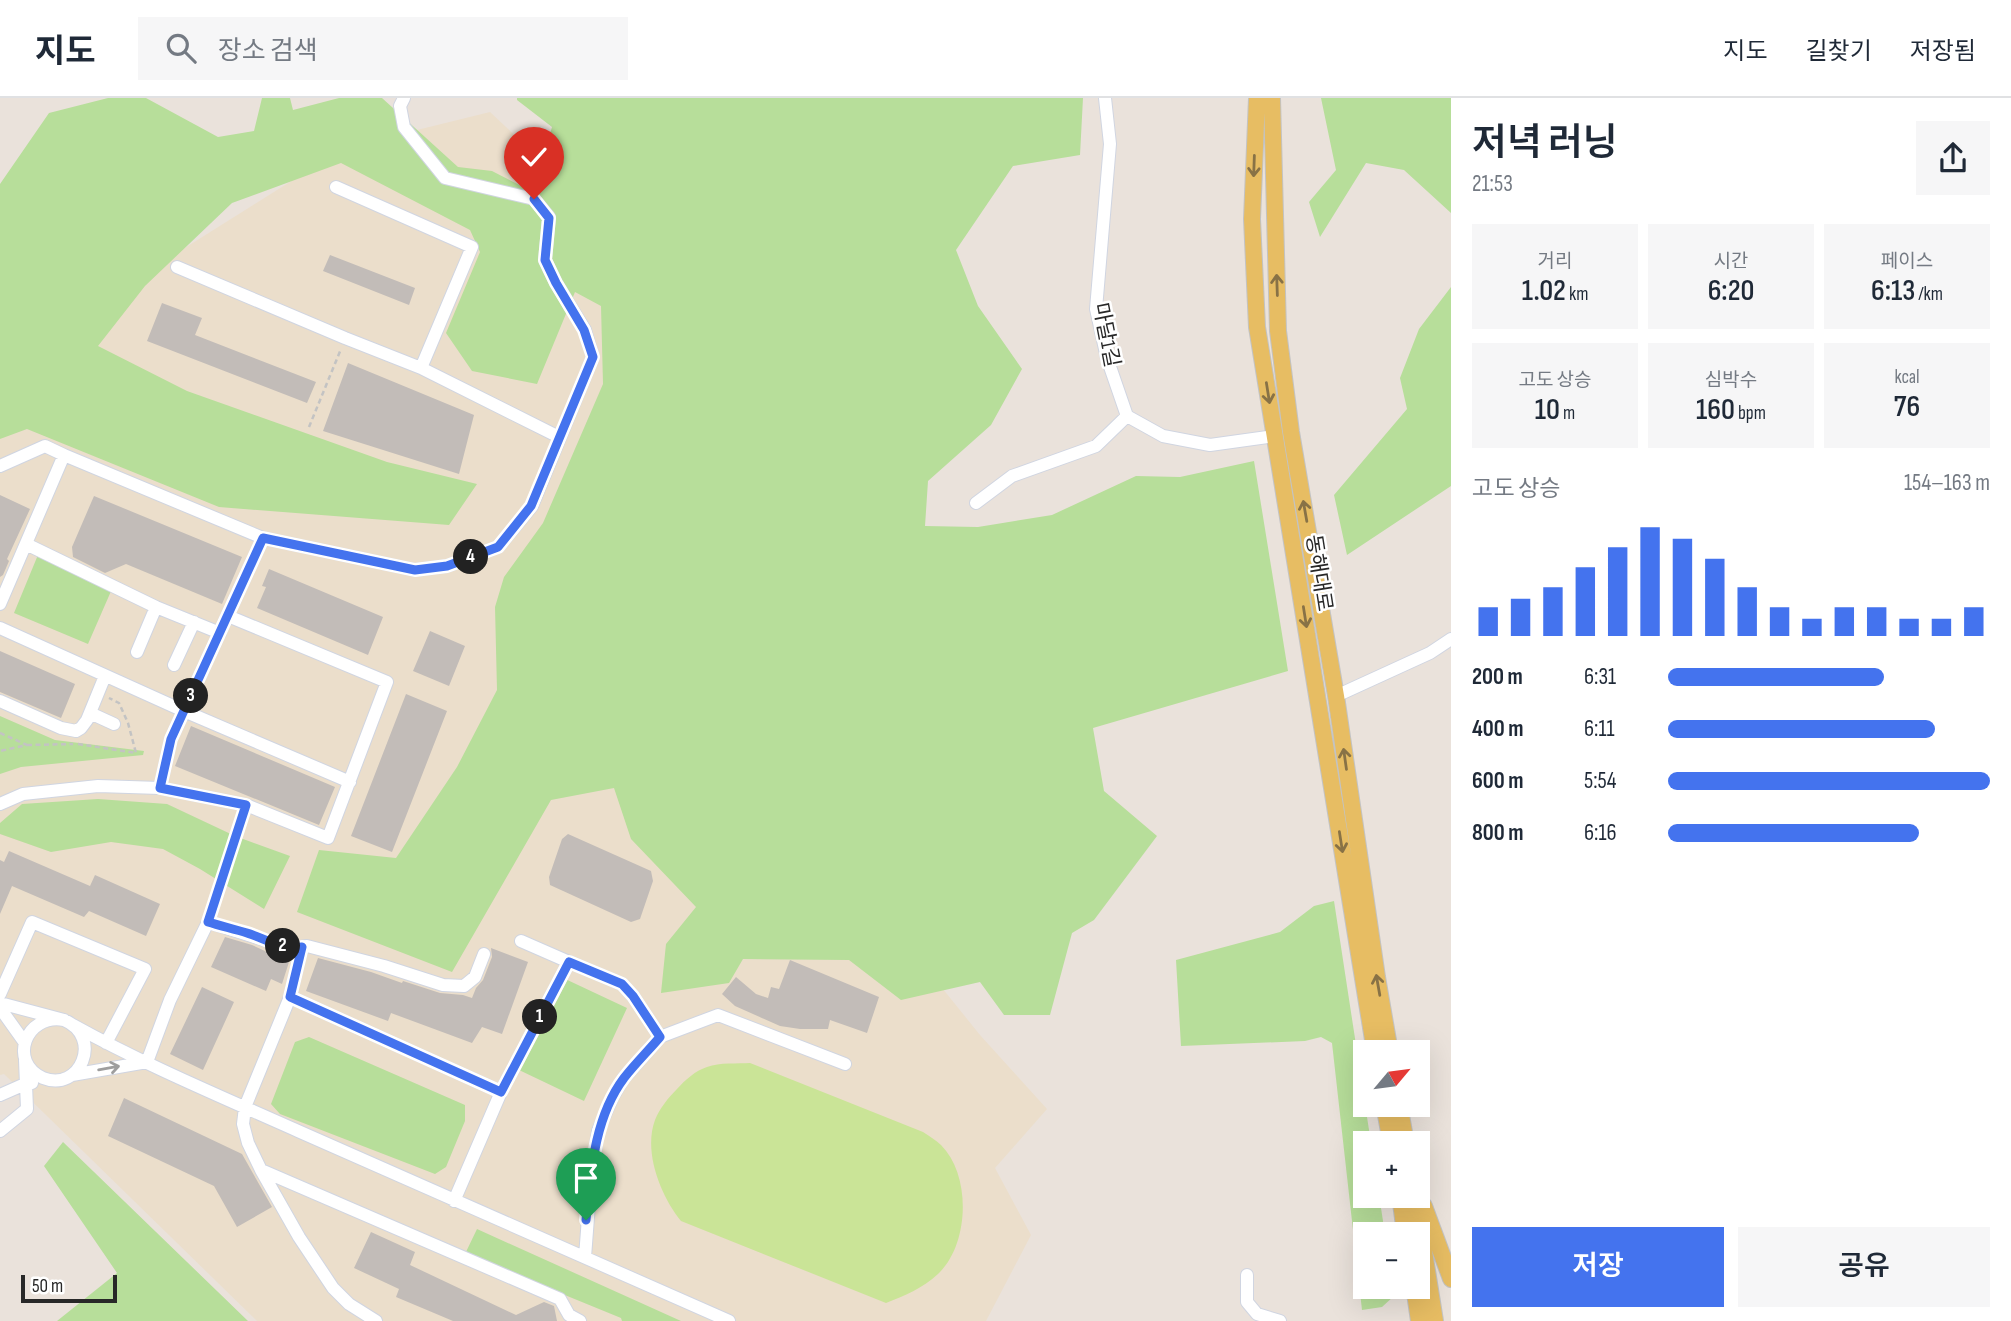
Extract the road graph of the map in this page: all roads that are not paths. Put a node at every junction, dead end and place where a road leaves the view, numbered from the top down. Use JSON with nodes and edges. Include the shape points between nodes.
{"nodes":[{"id":1,"x":404,"y":98,"type":"edge"},
{"id":2,"x":1105,"y":98,"type":"edge"},
{"id":3,"x":1257,"y":98,"type":"edge"},
{"id":4,"x":1272,"y":98,"type":"edge"},
{"id":5,"x":336,"y":187,"type":"dead end"},
{"id":6,"x":177,"y":267,"type":"dead end"},
{"id":7,"x":421,"y":368,"type":"junction"},
{"id":8,"x":1128,"y":416,"type":"junction"},
{"id":9,"x":1275,"y":436,"type":"junction"},
{"id":10,"x":559,"y":437,"type":"junction"},
{"id":11,"x":64,"y":455,"type":"junction"},
{"id":12,"x":0,"y":466,"type":"edge"},
{"id":13,"x":976,"y":503,"type":"dead end"},
{"id":14,"x":263,"y":538,"type":"junction"},
{"id":15,"x":26,"y":544,"type":"junction"},
{"id":16,"x":0,"y":604,"type":"edge"},
{"id":17,"x":156,"y":607,"type":"junction"},
{"id":18,"x":228,"y":616,"type":"junction"},
{"id":19,"x":194,"y":622,"type":"junction"},
{"id":20,"x":0,"y":628,"type":"edge"},
{"id":21,"x":220,"y":633,"type":"junction"},
{"id":22,"x":1451,"y":639,"type":"edge"},
{"id":23,"x":137,"y":652,"type":"dead end"},
{"id":24,"x":174,"y":665,"type":"dead end"},
{"id":25,"x":105,"y":676,"type":"junction"},
{"id":26,"x":1336,"y":696,"type":"junction"},
{"id":27,"x":0,"y":701,"type":"edge"},
{"id":28,"x":184,"y":711,"type":"junction"},
{"id":29,"x":90,"y":713,"type":"junction"},
{"id":30,"x":114,"y":724,"type":"dead end"},
{"id":31,"x":350,"y":782,"type":"junction"},
{"id":32,"x":160,"y":788,"type":"junction"},
{"id":33,"x":0,"y":804,"type":"edge"},
{"id":34,"x":520,"y":942,"type":"dead end"},
{"id":35,"x":302,"y":947,"type":"junction"},
{"id":36,"x":484,"y":954,"type":"dead end"},
{"id":37,"x":569,"y":962,"type":"junction"},
{"id":38,"x":0,"y":994,"type":"edge"},
{"id":39,"x":290,"y":997,"type":"junction"},
{"id":40,"x":0,"y":1005,"type":"edge"},
{"id":41,"x":68,"y":1022,"type":"junction"},
{"id":42,"x":660,"y":1037,"type":"junction"},
{"id":43,"x":1373,"y":1040,"type":"edge"},
{"id":44,"x":1388,"y":1040,"type":"edge"},
{"id":45,"x":24,"y":1043,"type":"junction"},
{"id":46,"x":106,"y":1043,"type":"junction"},
{"id":47,"x":25,"y":1056,"type":"junction"},
{"id":48,"x":147,"y":1062,"type":"junction"},
{"id":49,"x":845,"y":1064,"type":"dead end"},
{"id":50,"x":72,"y":1075,"type":"junction"},
{"id":51,"x":52,"y":1080,"type":"junction"},
{"id":52,"x":25,"y":1084,"type":"junction"},
{"id":53,"x":501,"y":1092,"type":"junction"},
{"id":54,"x":0,"y":1095,"type":"edge"},
{"id":55,"x":245,"y":1107,"type":"junction"},
{"id":56,"x":0,"y":1131,"type":"edge"},
{"id":57,"x":261,"y":1170,"type":"junction"},
{"id":58,"x":454,"y":1201,"type":"junction"},
{"id":59,"x":1417,"y":1208,"type":"edge"},
{"id":60,"x":1425,"y":1208,"type":"edge"},
{"id":61,"x":584,"y":1257,"type":"junction"},
{"id":62,"x":1247,"y":1275,"type":"dead end"},
{"id":63,"x":1451,"y":1279,"type":"edge"},
{"id":64,"x":1414,"y":1299,"type":"edge"},
{"id":65,"x":1416,"y":1299,"type":"edge"},
{"id":66,"x":376,"y":1321,"type":"edge"},
{"id":67,"x":580,"y":1321,"type":"edge"},
{"id":68,"x":729,"y":1321,"type":"edge"},
{"id":69,"x":1280,"y":1321,"type":"edge"},
{"id":70,"x":1410,"y":1321,"type":"edge"},
{"id":71,"x":1419,"y":1321,"type":"edge"},
{"id":72,"x":1435,"y":1321,"type":"edge"}],
"edges":[{"from":1,"to":10,"type":"street","via":[[400,106],[404,127],[446,178],[534,199],[549,218],[545,260],[584,330],[593,357]]},
{"from":2,"to":8,"type":"street","name":"마달1길","via":[[1110,144],[1096,309],[1107,358]]},
{"from":3,"to":9,"type":"main road","name":"동해대로","one_way":true,"via":[[1252,219],[1257,327]]},
{"from":26,"to":4,"type":"main road","name":"동해대로","one_way":true,"via":[[1278,331]]},
{"from":5,"to":7,"type":"street","via":[[472,247]]},
{"from":6,"to":7,"type":"street"},
{"from":7,"to":10,"type":"street"},
{"from":8,"to":9,"type":"street","via":[[1163,436],[1210,445]]},
{"from":8,"to":13,"type":"street","via":[[1096,446],[1013,476]]},
{"from":9,"to":43,"type":"main road","name":"동해대로","one_way":true},
{"from":10,"to":14,"type":"street","via":[[531,506],[498,547],[447,566],[415,570]]},
{"from":11,"to":12,"type":"street","via":[[45,446]]},
{"from":11,"to":14,"type":"street"},
{"from":11,"to":15,"type":"street"},
{"from":14,"to":18,"type":"street"},
{"from":15,"to":16,"type":"street"},
{"from":15,"to":17,"type":"street"},
{"from":17,"to":19,"type":"street"},
{"from":17,"to":23,"type":"street"},
{"from":18,"to":21,"type":"street"},
{"from":18,"to":31,"type":"street","via":[[387,682]]},
{"from":19,"to":21,"type":"street"},
{"from":19,"to":24,"type":"street"},
{"from":20,"to":25,"type":"street"},
{"from":21,"to":28,"type":"street"},
{"from":22,"to":26,"type":"street"},
{"from":25,"to":28,"type":"street"},
{"from":25,"to":29,"type":"street"},
{"from":44,"to":26,"type":"main road","name":"동해대로","one_way":true},
{"from":27,"to":29,"type":"street","via":[[69,731],[81,728]]},
{"from":28,"to":31,"type":"street"},
{"from":28,"to":32,"type":"street","via":[[171,739]]},
{"from":29,"to":30,"type":"street"},
{"from":31,"to":32,"type":"street","via":[[328,838],[246,805]]},
{"from":32,"to":33,"type":"street","via":[[98,786],[23,794]]},
{"from":34,"to":37,"type":"street"},
{"from":35,"to":36,"type":"street","via":[[353,957],[443,985],[464,986],[475,977]]},
{"from":35,"to":39,"type":"street"},
{"from":35,"to":48,"type":"street","via":[[280,945],[208,922],[170,1000]]},
{"from":37,"to":42,"type":"street","via":[[622,984]]},
{"from":37,"to":53,"type":"street"},
{"from":38,"to":46,"type":"street","via":[[32,922],[145,969]]},
{"from":39,"to":53,"type":"street"},
{"from":39,"to":55,"type":"street"},
{"from":40,"to":41,"type":"street"},
{"from":40,"to":45,"type":"street"},
{"from":41,"to":45,"type":"street","via":[[42,1021]]},
{"from":41,"to":46,"type":"street"},
{"from":41,"to":50,"type":"street","via":[[81,1033],[85,1050]]},
{"from":42,"to":49,"type":"street","via":[[718,1015]]},
{"from":42,"to":61,"type":"street","via":[[623,1079],[598,1131]]},
{"from":45,"to":47,"type":"street"},
{"from":46,"to":48,"type":"street"},
{"from":47,"to":51,"type":"street","via":[[34,1072]]},
{"from":47,"to":52,"type":"street"},
{"from":50,"to":48,"type":"street","one_way":true},
{"from":48,"to":55,"type":"street"},
{"from":50,"to":51,"type":"street"},
{"from":51,"to":52,"type":"street"},
{"from":52,"to":54,"type":"street"},
{"from":52,"to":56,"type":"street","via":[[27,1109]]},
{"from":53,"to":58,"type":"street"},
{"from":55,"to":57,"type":"street","via":[[243,1124]]},
{"from":55,"to":58,"type":"street"},
{"from":57,"to":66,"type":"street","via":[[334,1288]]},
{"from":57,"to":67,"type":"street","via":[[560,1299],[569,1315]]},
{"from":58,"to":61,"type":"street"},
{"from":59,"to":72,"type":"main road"},
{"from":60,"to":63,"type":"main road"},
{"from":61,"to":68,"type":"street"},
{"from":62,"to":69,"type":"street","via":[[1247,1302],[1257,1314]]},
{"from":64,"to":70,"type":"street"},
{"from":65,"to":71,"type":"main road"}]}
